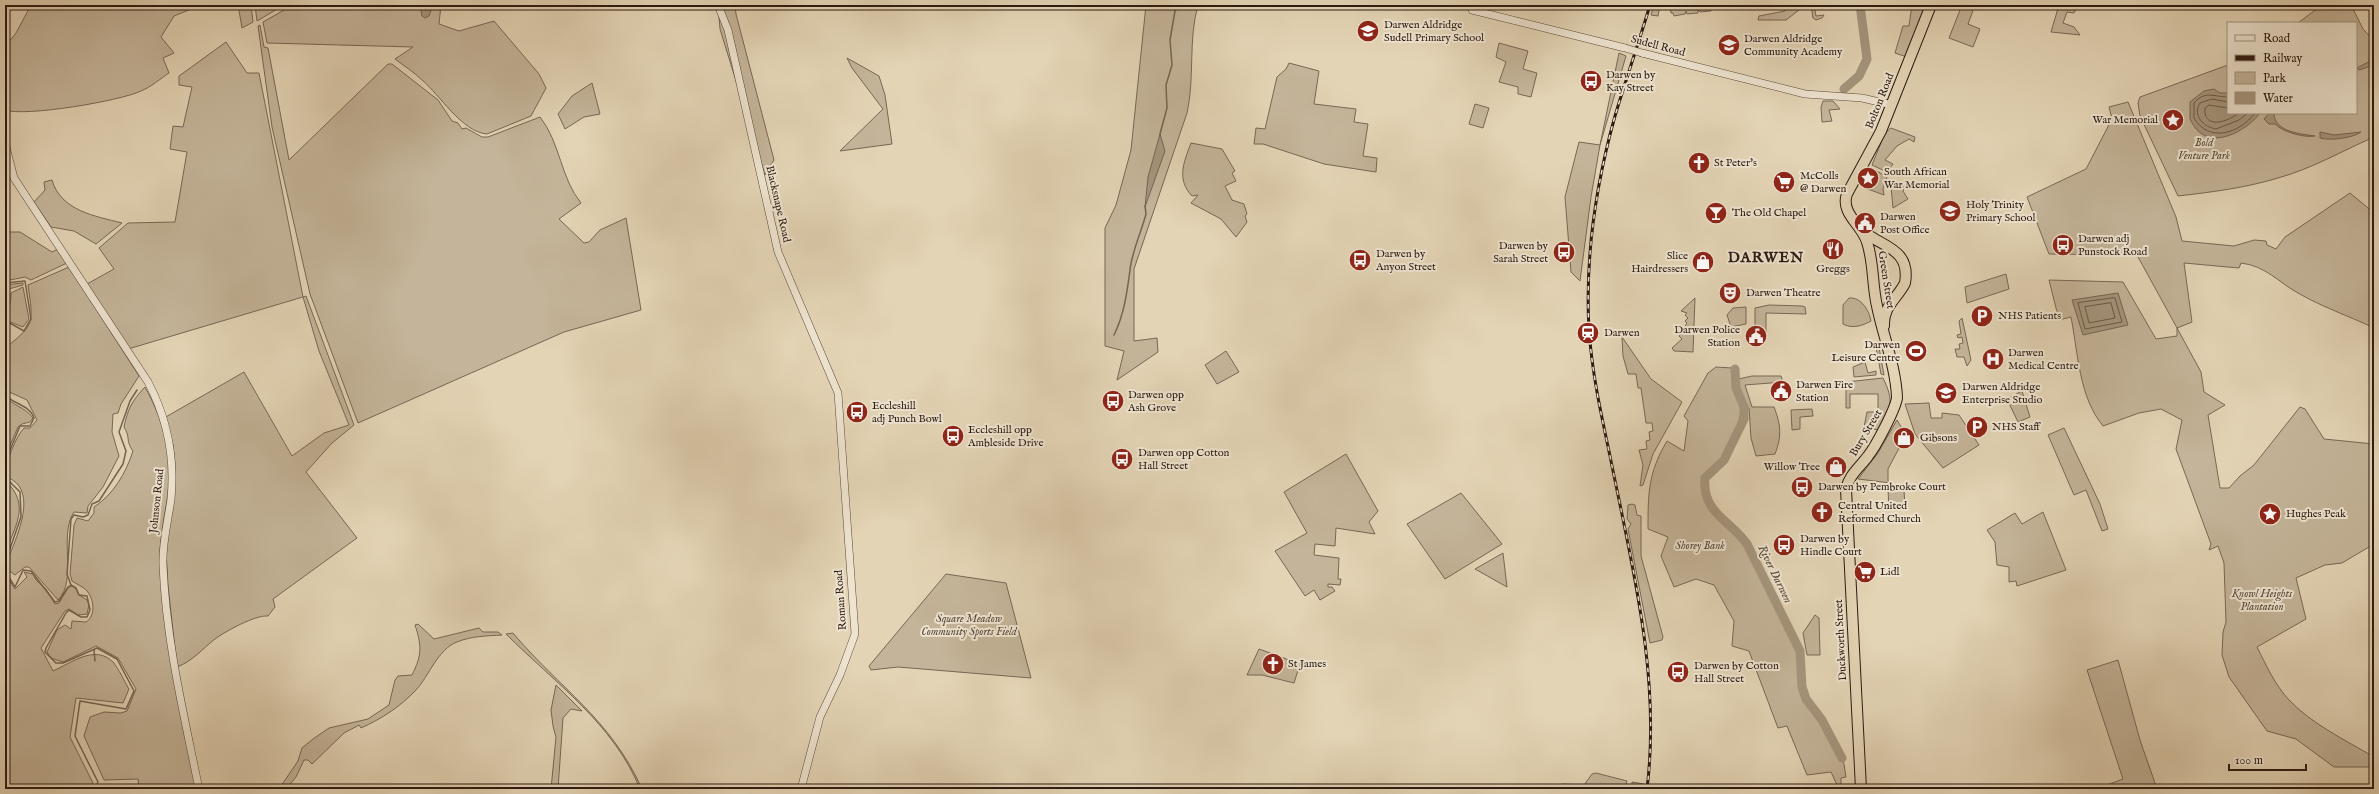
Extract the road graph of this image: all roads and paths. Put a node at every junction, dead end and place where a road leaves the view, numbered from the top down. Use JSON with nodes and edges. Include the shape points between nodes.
{"nodes":[{"id":1,"x":718,"y":5,"type":"edge"},
{"id":2,"x":1932,"y":5,"type":"edge"},
{"id":3,"x":1471,"y":8,"type":"edge"},
{"id":4,"x":1892,"y":105,"type":"junction"},
{"id":5,"x":5,"y":143,"type":"edge"},
{"id":6,"x":1845,"y":202,"type":"joint"},
{"id":7,"x":1858,"y":227,"type":"junction"},
{"id":8,"x":1882,"y":242,"type":"junction"},
{"id":9,"x":1870,"y":255,"type":"junction"},
{"id":10,"x":1884,"y":330,"type":"junction"},
{"id":11,"x":838,"y":401,"type":"joint"},
{"id":12,"x":1894,"y":408,"type":"joint"},
{"id":13,"x":1846,"y":490,"type":"joint"},
{"id":14,"x":200,"y":789,"type":"edge"},
{"id":15,"x":801,"y":789,"type":"edge"},
{"id":16,"x":1862,"y":789,"type":"edge"}],
"edges":[{"from":1,"to":11,"type":"street","name":"Blacksnape Road","via":[[728,30],[778,252],[838,392]]},
{"from":2,"to":4,"type":"highway","name":"Bolton Road"},
{"from":3,"to":4,"type":"street","name":"Sudell Road","bridge":true,"via":[[1798,92],[1874,99]]},
{"from":4,"to":6,"type":"highway","name":"Bolton Road"},
{"from":5,"to":14,"type":"street","name":"Johnson Road","via":[[14,178],[45,222],[156,398],[170,446],[172,484],[163,548],[165,588],[176,677]]},
{"from":6,"to":7,"type":"highway","name":"Green Street"},
{"from":7,"to":8,"type":"highway"},
{"from":7,"to":9,"type":"highway","name":"Green Street","via":[[1867,241]]},
{"from":8,"to":9,"type":"highway","via":[[1874,245]]},
{"from":8,"to":10,"type":"highway","via":[[1895,251],[1904,265],[1906,279],[1885,313]]},
{"from":9,"to":10,"type":"highway","name":"Green Street","via":[[1875,298]]},
{"from":10,"to":12,"type":"highway","name":"Green Street","via":[[1897,391]]},
{"from":11,"to":15,"type":"street","name":"Roman Road","via":[[855,634],[840,675],[820,717]]},
{"from":12,"to":13,"type":"highway","name":"Bury Street","via":[[1869,455],[1853,474]]},
{"from":13,"to":16,"type":"highway","name":"Duckworth Street"}]}
